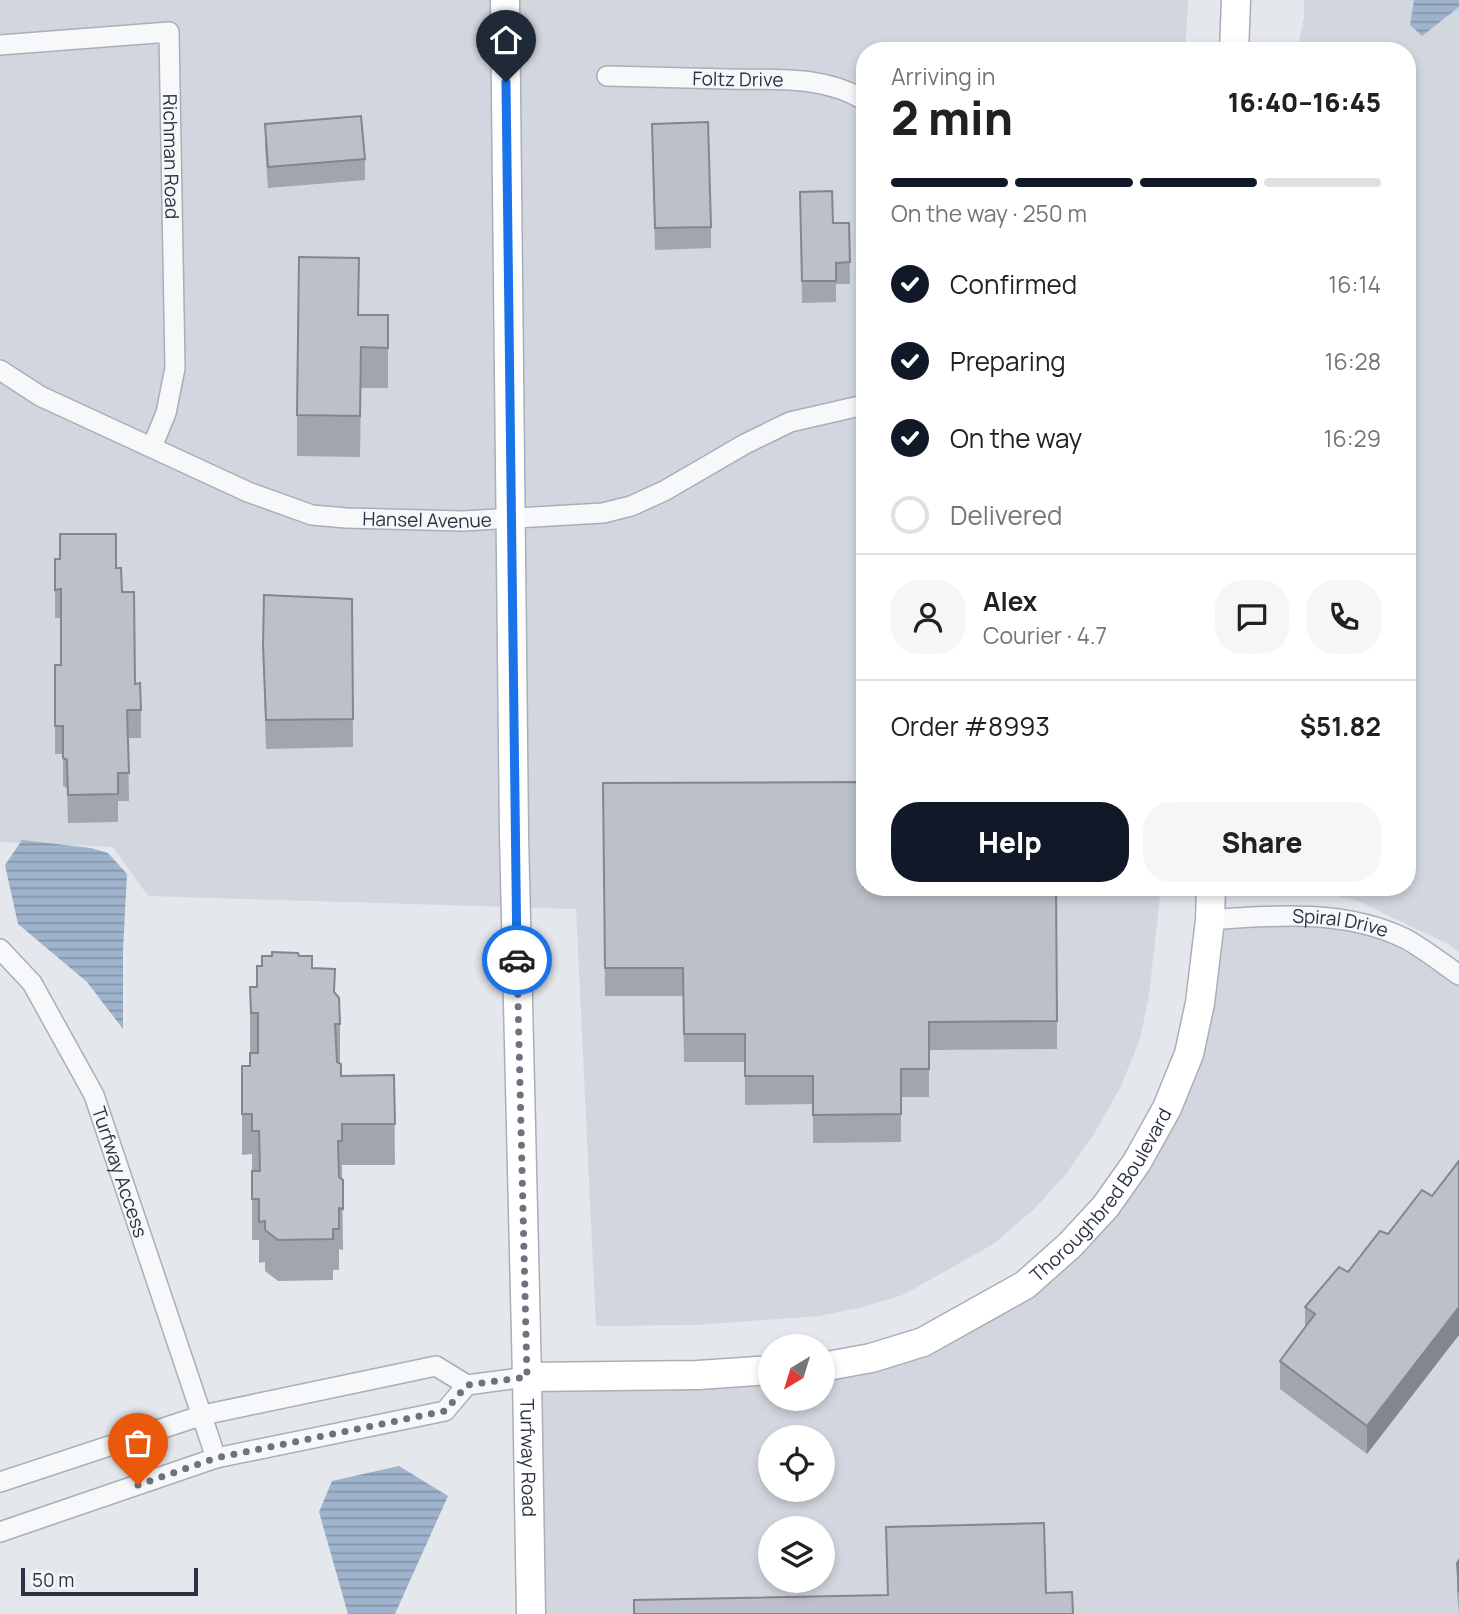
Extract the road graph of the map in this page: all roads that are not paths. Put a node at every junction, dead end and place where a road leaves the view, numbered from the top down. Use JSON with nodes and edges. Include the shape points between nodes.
{"nodes":[{"id":1,"x":505,"y":0,"type":"edge"},
{"id":2,"x":1236,"y":0,"type":"edge"},
{"id":3,"x":1234,"y":42,"type":"edge"},
{"id":4,"x":0,"y":46,"type":"edge"},
{"id":5,"x":607,"y":76,"type":"dead end"},
{"id":6,"x":856,"y":95,"type":"edge"},
{"id":7,"x":0,"y":370,"type":"edge"},
{"id":8,"x":856,"y":407,"type":"edge"},
{"id":9,"x":152,"y":447,"type":"junction"},
{"id":10,"x":512,"y":520,"type":"junction"},
{"id":11,"x":1211,"y":896,"type":"edge"},
{"id":12,"x":1210,"y":920,"type":"junction"},
{"id":13,"x":0,"y":948,"type":"edge"},
{"id":14,"x":1459,"y":975,"type":"edge"},
{"id":15,"x":835,"y":1365,"type":"edge"},
{"id":16,"x":758,"y":1371,"type":"edge"},
{"id":17,"x":527,"y":1377,"type":"junction"},
{"id":18,"x":467,"y":1385,"type":"junction"},
{"id":19,"x":203,"y":1415,"type":"junction"},
{"id":20,"x":216,"y":1458,"type":"junction"},
{"id":21,"x":0,"y":1482,"type":"edge"},
{"id":22,"x":0,"y":1532,"type":"edge"},
{"id":23,"x":531,"y":1614,"type":"edge"}],
"edges":[{"from":1,"to":10,"type":"main road","name":"Turfway Road"},
{"from":2,"to":3,"type":"main road"},
{"from":4,"to":9,"type":"street","name":"Richman Road","via":[[169,32],[175,368],[166,413]]},
{"from":5,"to":6,"type":"street","name":"Foltz Drive","via":[[819,82]]},
{"from":7,"to":9,"type":"street","name":"Hansel Avenue","via":[[40,396]]},
{"from":8,"to":10,"type":"street","name":"Hansel Avenue","via":[[790,422],[631,506],[603,513]]},
{"from":9,"to":10,"type":"street","name":"Hansel Avenue","via":[[248,492],[312,514]]},
{"from":10,"to":17,"type":"main road","name":"Turfway Road","via":[[514,835]]},
{"from":11,"to":12,"type":"main road","name":"Thoroughbred Boulevard"},
{"from":12,"to":14,"type":"street","name":"Spiral Drive","via":[[1269,916],[1357,922],[1407,940]]},
{"from":12,"to":15,"type":"main road","name":"Thoroughbred Boulevard","via":[[1189,1054],[1138,1162],[1105,1206],[1025,1285],[923,1342]]},
{"from":13,"to":19,"type":"street","name":"Turfway Access","via":[[32,982],[94,1094]]},
{"from":16,"to":17,"type":"main road"},
{"from":17,"to":18,"type":"street"},
{"from":17,"to":23,"type":"main road","name":"Turfway Road"},
{"from":18,"to":19,"type":"street","via":[[436,1366]]},
{"from":18,"to":20,"type":"street","via":[[445,1411]]},
{"from":19,"to":20,"type":"street","name":"Turfway Access"},
{"from":19,"to":21,"type":"street"},
{"from":20,"to":22,"type":"street"}]}
